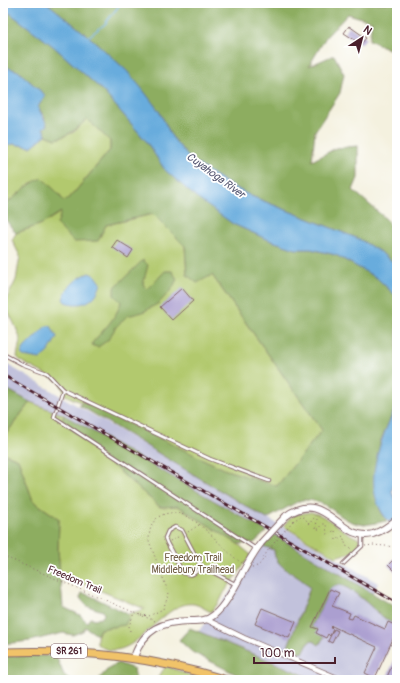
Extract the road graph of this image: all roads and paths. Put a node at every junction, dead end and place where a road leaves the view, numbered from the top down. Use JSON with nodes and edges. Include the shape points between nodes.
{"nodes":[{"id":1,"x":3,"y":354,"type":"edge"},
{"id":2,"x":62,"y":390,"type":"junction"},
{"id":3,"x":269,"y":481,"type":"dead end"},
{"id":4,"x":397,"y":519,"type":"edge"},
{"id":5,"x":362,"y":534,"type":"junction"},
{"id":6,"x":361,"y":547,"type":"junction"},
{"id":7,"x":397,"y":547,"type":"edge"},
{"id":8,"x":256,"y":549,"type":"junction"},
{"id":9,"x":3,"y":556,"type":"edge"},
{"id":10,"x":343,"y":564,"type":"dead end"},
{"id":11,"x":245,"y":565,"type":"junction"},
{"id":12,"x":201,"y":566,"type":"junction"},
{"id":13,"x":235,"y":584,"type":"junction"},
{"id":14,"x":134,"y":612,"type":"junction"},
{"id":15,"x":141,"y":615,"type":"junction"},
{"id":16,"x":207,"y":620,"type":"junction"},
{"id":17,"x":163,"y":625,"type":"junction"},
{"id":18,"x":130,"y":631,"type":"dead end"},
{"id":19,"x":3,"y":652,"type":"edge"},
{"id":20,"x":134,"y":657,"type":"junction"},
{"id":21,"x":227,"y":680,"type":"edge"},
{"id":22,"x":342,"y":680,"type":"edge"}],
"edges":[{"from":1,"to":2,"type":"lane","via":[[47,373]]},
{"from":2,"to":3,"type":"lane","via":[[210,459]]},
{"from":2,"to":8,"type":"lane","via":[[54,417]]},
{"from":4,"to":5,"type":"street","via":[[379,532]]},
{"from":5,"to":6,"type":"lane"},
{"from":5,"to":8,"type":"street","bridge":true,"via":[[351,531],[330,515],[316,509],[301,509],[286,516]]},
{"from":6,"to":7,"type":"path"},
{"from":6,"to":10,"type":"lane"},
{"from":6,"to":11,"type":"path","bridge":true,"via":[[346,546],[343,536],[336,540],[336,531],[326,535],[325,523],[316,529],[317,519],[314,518],[309,524],[301,516],[293,521],[269,549],[258,567]]},
{"from":8,"to":11,"type":"street"},
{"from":9,"to":14,"type":"path","name":"Freedom Trail"},
{"from":11,"to":13,"type":"street"},
{"from":11,"to":15,"type":"path","via":[[188,517],[174,512],[160,516],[153,523],[149,540],[169,594],[163,609],[153,614]]},
{"from":12,"to":12,"type":"lane","via":[[194,574],[183,573],[166,543],[168,531],[175,527],[182,530]]},
{"from":12,"to":13,"type":"lane"},
{"from":13,"to":16,"type":"street","via":[[220,608]]},
{"from":14,"to":15,"type":"path","name":"Freedom Trail"},
{"from":14,"to":18,"type":"path","via":[[129,623]]},
{"from":15,"to":17,"type":"path","name":"Freedom Trail"},
{"from":16,"to":17,"type":"street","via":[[177,621]]},
{"from":16,"to":22,"type":"street"},
{"from":17,"to":20,"type":"street","via":[[145,636]]},
{"from":19,"to":20,"type":"main road","number":"SR 261","via":[[79,651]]},
{"from":20,"to":21,"type":"main road","number":"SR 261"}]}
